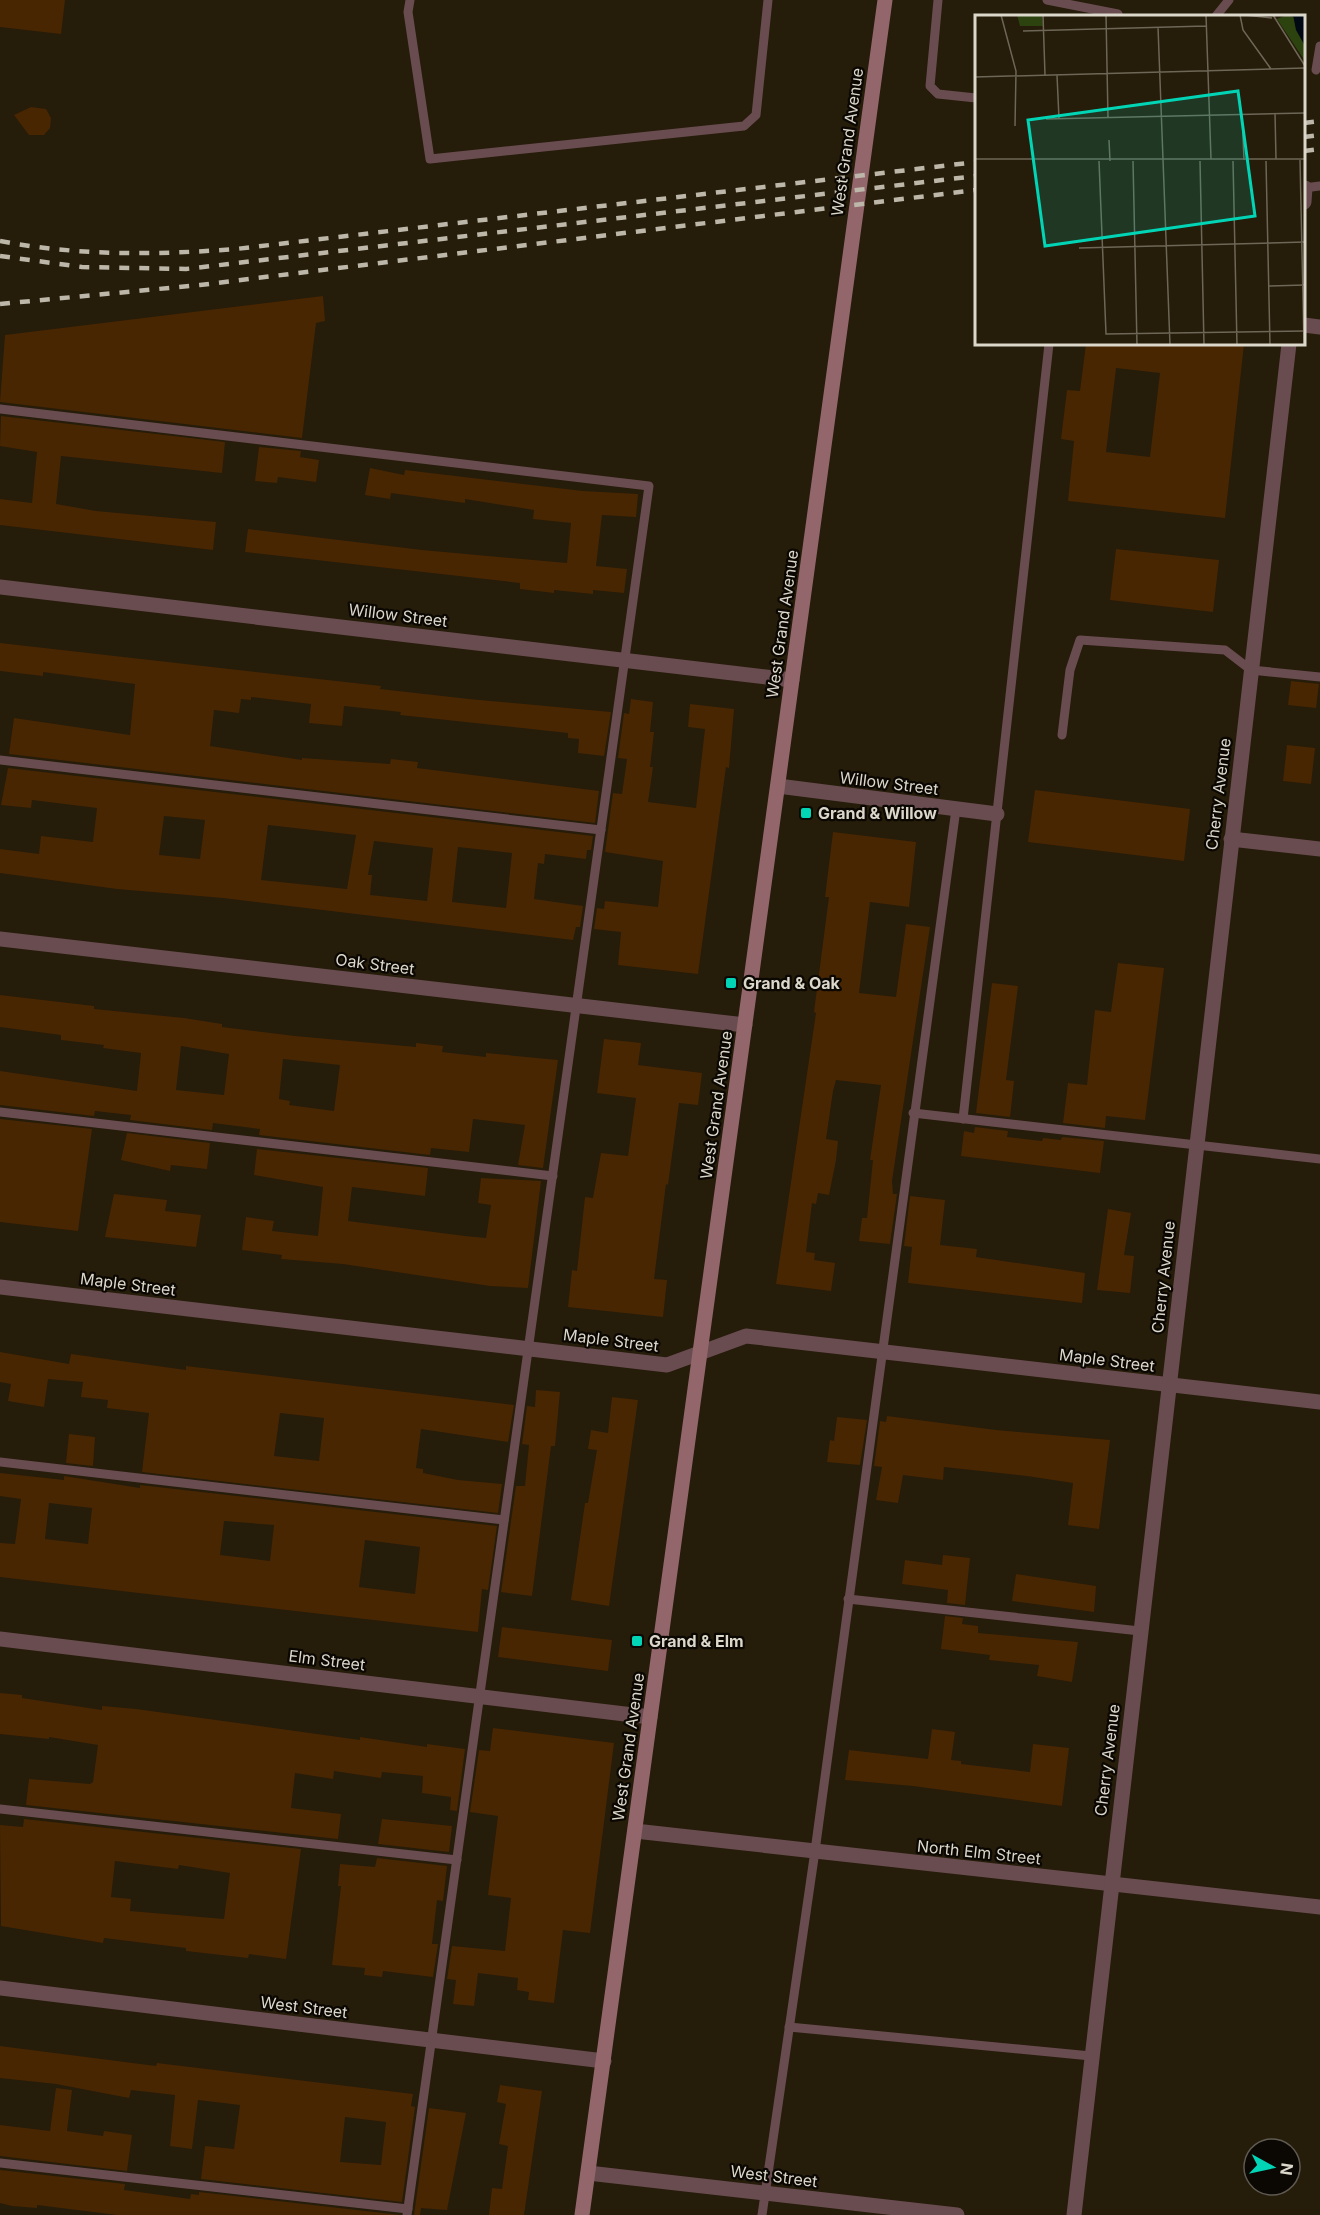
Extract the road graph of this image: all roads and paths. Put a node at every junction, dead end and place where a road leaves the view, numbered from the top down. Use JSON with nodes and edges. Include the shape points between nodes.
{"nodes":[{"id":1,"x":410,"y":0,"type":"edge"},
{"id":2,"x":768,"y":0,"type":"edge"},
{"id":3,"x":885,"y":0,"type":"edge"},
{"id":4,"x":938,"y":0,"type":"edge"},
{"id":5,"x":1047,"y":0,"type":"edge"},
{"id":6,"x":1229,"y":0,"type":"edge"},
{"id":7,"x":1118,"y":14,"type":"dead end"},
{"id":8,"x":1217,"y":15,"type":"edge"},
{"id":9,"x":1320,"y":46,"type":"edge"},
{"id":10,"x":1316,"y":70,"type":"dead end"},
{"id":11,"x":975,"y":98,"type":"edge"},
{"id":12,"x":1305,"y":326,"type":"edge"},
{"id":13,"x":1320,"y":327,"type":"edge"},
{"id":14,"x":1049,"y":345,"type":"edge"},
{"id":15,"x":1288,"y":345,"type":"edge"},
{"id":16,"x":0,"y":409,"type":"edge"},
{"id":17,"x":0,"y":587,"type":"edge"},
{"id":18,"x":625,"y":660,"type":"junction"},
{"id":19,"x":1251,"y":670,"type":"junction"},
{"id":20,"x":1320,"y":677,"type":"edge"},
{"id":21,"x":792,"y":680,"type":"junction"},
{"id":22,"x":1062,"y":735,"type":"dead end"},
{"id":23,"x":0,"y":760,"type":"edge"},
{"id":24,"x":778,"y":786,"type":"junction"},
{"id":25,"x":956,"y":809,"type":"junction"},
{"id":26,"x":997,"y":814,"type":"junction"},
{"id":27,"x":601,"y":830,"type":"junction"},
{"id":28,"x":1231,"y":839,"type":"junction"},
{"id":29,"x":1320,"y":849,"type":"edge"},
{"id":30,"x":0,"y":939,"type":"edge"},
{"id":31,"x":576,"y":1006,"type":"junction"},
{"id":32,"x":745,"y":1025,"type":"junction"},
{"id":33,"x":0,"y":1112,"type":"edge"},
{"id":34,"x":913,"y":1113,"type":"junction"},
{"id":35,"x":963,"y":1119,"type":"junction"},
{"id":36,"x":1196,"y":1146,"type":"junction"},
{"id":37,"x":1320,"y":1160,"type":"edge"},
{"id":38,"x":553,"y":1176,"type":"junction"},
{"id":39,"x":0,"y":1287,"type":"edge"},
{"id":40,"x":528,"y":1349,"type":"junction"},
{"id":41,"x":701,"y":1351,"type":"junction"},
{"id":42,"x":880,"y":1352,"type":"junction"},
{"id":43,"x":1169,"y":1385,"type":"junction"},
{"id":44,"x":1320,"y":1402,"type":"edge"},
{"id":45,"x":0,"y":1462,"type":"edge"},
{"id":46,"x":504,"y":1520,"type":"junction"},
{"id":47,"x":848,"y":1599,"type":"junction"},
{"id":48,"x":1140,"y":1631,"type":"junction"},
{"id":49,"x":0,"y":1639,"type":"edge"},
{"id":50,"x":479,"y":1697,"type":"junction"},
{"id":51,"x":650,"y":1717,"type":"junction"},
{"id":52,"x":0,"y":1809,"type":"edge"},
{"id":53,"x":635,"y":1831,"type":"junction"},
{"id":54,"x":815,"y":1851,"type":"junction"},
{"id":55,"x":457,"y":1860,"type":"junction"},
{"id":56,"x":1110,"y":1884,"type":"junction"},
{"id":57,"x":1320,"y":1907,"type":"edge"},
{"id":58,"x":0,"y":1988,"type":"edge"},
{"id":59,"x":789,"y":2027,"type":"junction"},
{"id":60,"x":431,"y":2040,"type":"junction"},
{"id":61,"x":1091,"y":2056,"type":"junction"},
{"id":62,"x":604,"y":2061,"type":"junction"},
{"id":63,"x":0,"y":2163,"type":"edge"},
{"id":64,"x":588,"y":2173,"type":"junction"},
{"id":65,"x":765,"y":2193,"type":"junction"},
{"id":66,"x":407,"y":2212,"type":"edge"},
{"id":67,"x":582,"y":2215,"type":"edge"},
{"id":68,"x":762,"y":2215,"type":"edge"},
{"id":69,"x":957,"y":2215,"type":"edge"},
{"id":70,"x":1074,"y":2215,"type":"edge"}],
"edges":[{"from":1,"to":2,"type":"lane","via":[[408,12],[430,159],[744,126],[756,115]]},
{"from":3,"to":21,"type":"main road","name":"West Grand Avenue"},
{"from":4,"to":11,"type":"lane","via":[[930,86],[938,94]]},
{"from":5,"to":7,"type":"lane"},
{"from":6,"to":8,"type":"lane"},
{"from":9,"to":10,"type":"lane"},
{"from":12,"to":13,"type":"street"},
{"from":14,"to":26,"type":"lane"},
{"from":15,"to":19,"type":"street","name":"Cherry Avenue"},
{"from":16,"to":18,"type":"lane","via":[[649,486]]},
{"from":17,"to":18,"type":"street","name":"Willow Street"},
{"from":18,"to":21,"type":"street","name":"Willow Street"},
{"from":18,"to":27,"type":"lane"},
{"from":19,"to":20,"type":"lane"},
{"from":19,"to":22,"type":"lane","via":[[1225,650],[1080,640],[1070,670]]},
{"from":19,"to":28,"type":"street","name":"Cherry Avenue"},
{"from":21,"to":24,"type":"main road","name":"West Grand Avenue"},
{"from":23,"to":27,"type":"lane"},
{"from":24,"to":25,"type":"street","name":"Willow Street"},
{"from":24,"to":32,"type":"main road","name":"West Grand Avenue"},
{"from":25,"to":26,"type":"street","name":"Willow Street"},
{"from":25,"to":34,"type":"lane"},
{"from":26,"to":35,"type":"lane"},
{"from":27,"to":31,"type":"lane"},
{"from":28,"to":29,"type":"street"},
{"from":28,"to":36,"type":"street","name":"Cherry Avenue"},
{"from":30,"to":31,"type":"street","name":"Oak Street"},
{"from":31,"to":32,"type":"street","name":"Oak Street"},
{"from":31,"to":38,"type":"lane"},
{"from":32,"to":41,"type":"main road","name":"West Grand Avenue"},
{"from":33,"to":38,"type":"lane"},
{"from":34,"to":35,"type":"lane"},
{"from":34,"to":42,"type":"lane"},
{"from":35,"to":36,"type":"lane"},
{"from":36,"to":37,"type":"lane"},
{"from":36,"to":43,"type":"street","name":"Cherry Avenue"},
{"from":38,"to":40,"type":"lane"},
{"from":39,"to":40,"type":"street","name":"Maple Street"},
{"from":40,"to":41,"type":"street","name":"Maple Street","via":[[667,1365]]},
{"from":40,"to":46,"type":"lane"},
{"from":41,"to":42,"type":"street","name":"Maple Street","via":[[746,1336]]},
{"from":41,"to":51,"type":"main road","name":"West Grand Avenue"},
{"from":42,"to":43,"type":"street","name":"Maple Street"},
{"from":42,"to":47,"type":"lane"},
{"from":43,"to":44,"type":"street","name":"Maple Street"},
{"from":43,"to":48,"type":"street","name":"Cherry Avenue"},
{"from":45,"to":46,"type":"lane"},
{"from":46,"to":50,"type":"lane"},
{"from":47,"to":48,"type":"lane"},
{"from":47,"to":54,"type":"lane"},
{"from":48,"to":56,"type":"street","name":"Cherry Avenue"},
{"from":49,"to":50,"type":"street","name":"Elm Street"},
{"from":50,"to":51,"type":"street","name":"Elm Street"},
{"from":50,"to":55,"type":"lane"},
{"from":51,"to":53,"type":"main road","name":"West Grand Avenue"},
{"from":52,"to":55,"type":"lane"},
{"from":53,"to":54,"type":"street","name":"North Elm Street"},
{"from":53,"to":62,"type":"main road","name":"West Grand Avenue"},
{"from":54,"to":56,"type":"street","name":"North Elm Street"},
{"from":54,"to":59,"type":"lane"},
{"from":55,"to":60,"type":"lane"},
{"from":56,"to":57,"type":"street","name":"North Elm Street"},
{"from":56,"to":61,"type":"street","name":"Cherry Avenue"},
{"from":58,"to":60,"type":"street","name":"West Street"},
{"from":59,"to":61,"type":"lane"},
{"from":59,"to":65,"type":"lane"},
{"from":60,"to":62,"type":"street","name":"West Street"},
{"from":60,"to":66,"type":"lane"},
{"from":61,"to":70,"type":"street","name":"Cherry Avenue"},
{"from":62,"to":64,"type":"main road","name":"West Grand Avenue"},
{"from":63,"to":66,"type":"lane"},
{"from":64,"to":65,"type":"street","name":"West Street"},
{"from":64,"to":67,"type":"main road","name":"West Grand Avenue"},
{"from":65,"to":68,"type":"lane"},
{"from":65,"to":69,"type":"street","name":"West Street"}]}
